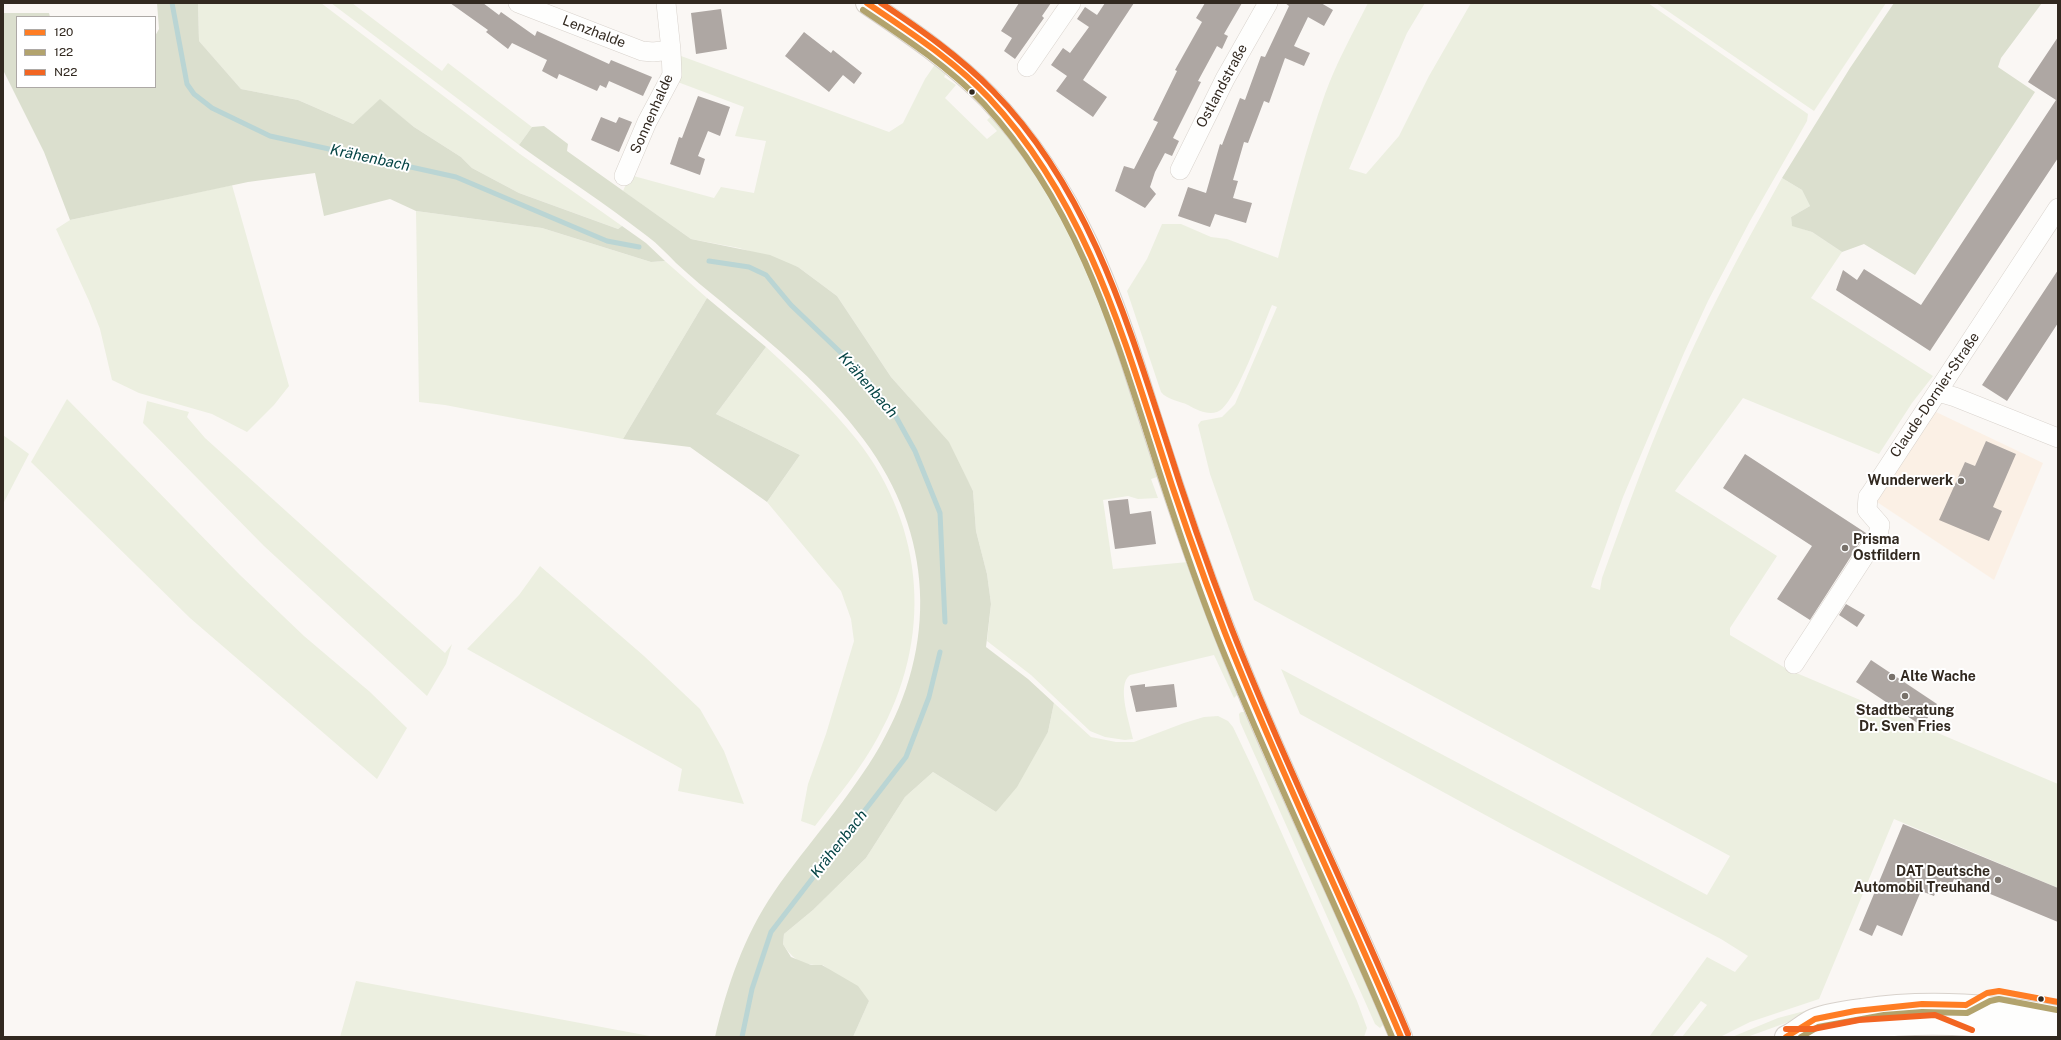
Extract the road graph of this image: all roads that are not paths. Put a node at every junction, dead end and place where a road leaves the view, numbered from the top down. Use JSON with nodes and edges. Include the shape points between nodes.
{"nodes":[{"id":1,"x":518,"y":3,"type":"edge"},
{"id":2,"x":666,"y":3,"type":"edge"},
{"id":3,"x":867,"y":3,"type":"edge"},
{"id":4,"x":1071,"y":3,"type":"edge"},
{"id":5,"x":1268,"y":3,"type":"edge"},
{"id":6,"x":671,"y":50,"type":"junction"},
{"id":7,"x":1027,"y":67,"type":"dead end"},
{"id":8,"x":1180,"y":170,"type":"dead end"},
{"id":9,"x":624,"y":176,"type":"dead end"},
{"id":10,"x":2058,"y":208,"type":"edge"},
{"id":11,"x":1938,"y":392,"type":"junction"},
{"id":12,"x":2058,"y":438,"type":"edge"},
{"id":13,"x":1794,"y":664,"type":"dead end"},
{"id":14,"x":2058,"y":1017,"type":"edge"},
{"id":15,"x":1787,"y":1036,"type":"edge"},
{"id":16,"x":1401,"y":1037,"type":"edge"},
{"id":17,"x":2057,"y":1037,"type":"edge"}],
"edges":[{"from":1,"to":6,"type":"street","name":"Lenzhalde","via":[[642,51]]},
{"from":2,"to":6,"type":"street","name":"Sonnenhalde"},
{"from":3,"to":16,"type":"main road","via":[[938,53],[995,105],[1032,151],[1080,227],[1104,279],[1194,551],[1224,632],[1277,760]]},
{"from":4,"to":7,"type":"street"},
{"from":5,"to":8,"type":"street","name":"Ostlandstraße","via":[[1217,93]]},
{"from":6,"to":9,"type":"street","name":"Sonnenhalde","via":[[670,79],[647,122]]},
{"from":10,"to":11,"type":"street","name":"Claude-Dornier-Straße"},
{"from":11,"to":12,"type":"street"},
{"from":11,"to":13,"type":"street","name":"Claude-Dornier-Straße","via":[[1868,498],[1867,510],[1880,525],[1876,540]]},
{"from":14,"to":15,"type":"main road","via":[[1966,1005],[1922,1004],[1883,1007],[1815,1019]]},
{"from":15,"to":17,"type":"main road","via":[[1814,1037],[1860,1028],[1960,1023],[2025,1030]]}]}
